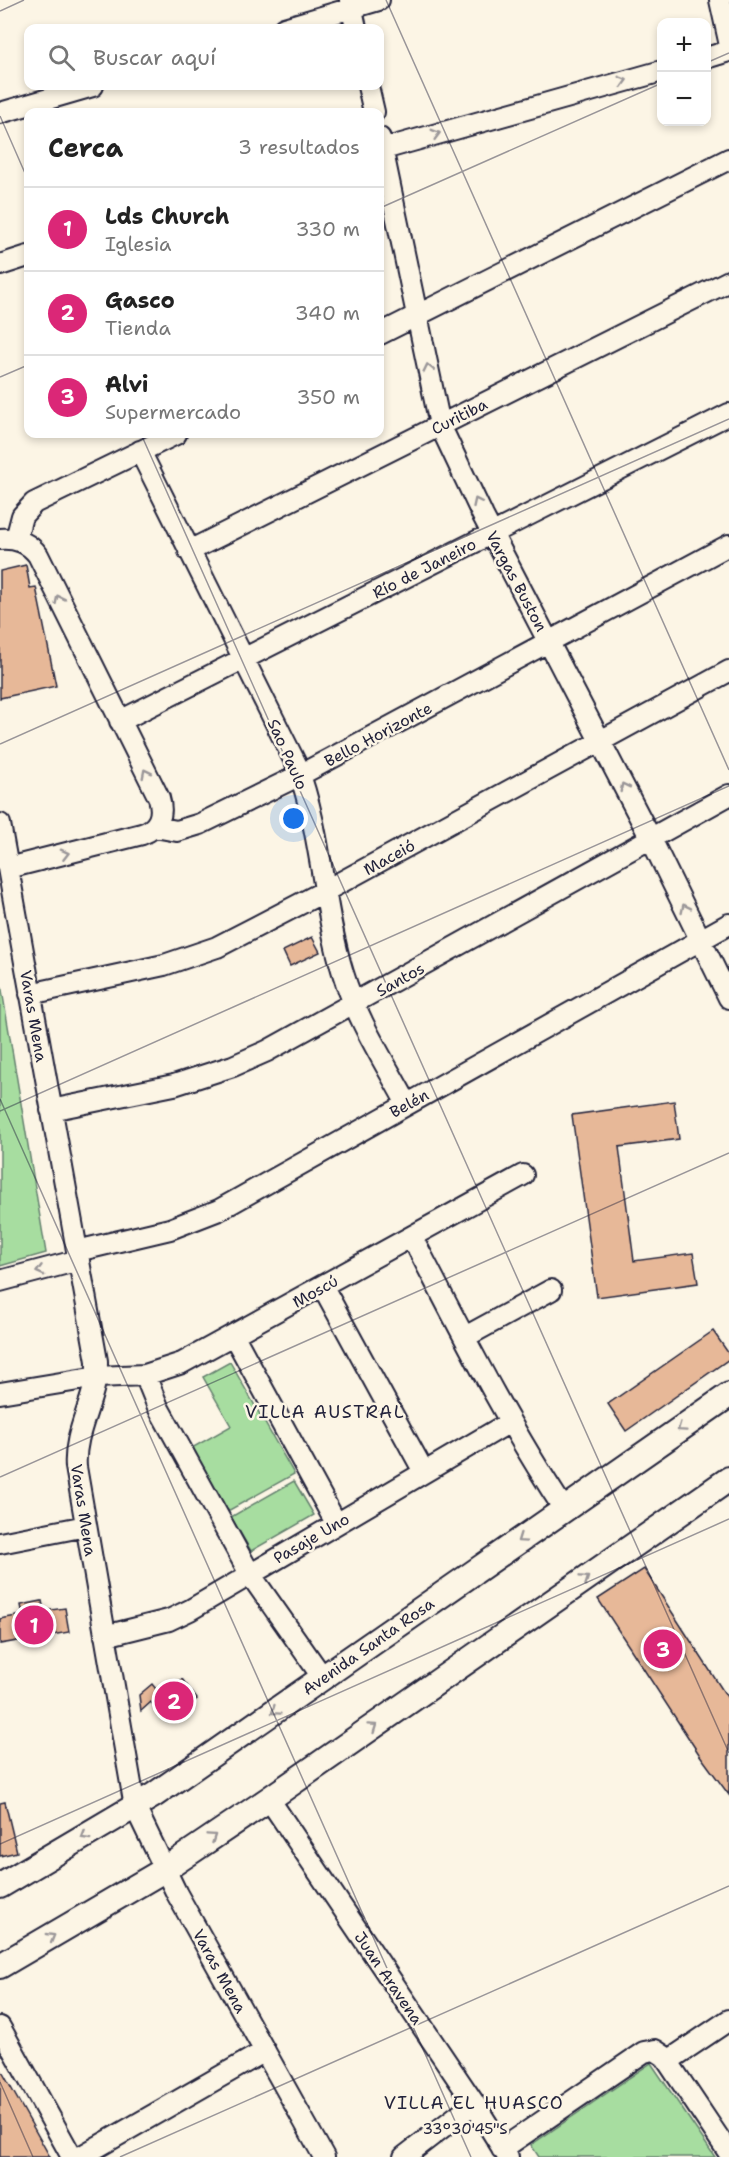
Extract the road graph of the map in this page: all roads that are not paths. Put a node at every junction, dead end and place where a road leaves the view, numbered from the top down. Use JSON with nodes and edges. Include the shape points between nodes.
{"nodes":[{"id":1,"x":379,"y":0,"type":"edge"},
{"id":2,"x":720,"y":0,"type":"edge"},
{"id":3,"x":351,"y":4,"type":"edge"},
{"id":4,"x":295,"y":24,"type":"edge"},
{"id":5,"x":355,"y":24,"type":"edge"},
{"id":6,"x":729,"y":41,"type":"edge"},
{"id":7,"x":729,"y":51,"type":"edge"},
{"id":8,"x":711,"y":56,"type":"edge"},
{"id":9,"x":657,"y":71,"type":"edge"},
{"id":10,"x":79,"y":90,"type":"edge"},
{"id":11,"x":369,"y":90,"type":"edge"},
{"id":12,"x":373,"y":108,"type":"edge"},
{"id":13,"x":0,"y":113,"type":"edge"},
{"id":14,"x":384,"y":145,"type":"edge"},
{"id":15,"x":729,"y":159,"type":"edge"},
{"id":16,"x":384,"y":164,"type":"edge"},
{"id":17,"x":24,"y":257,"type":"edge"},
{"id":18,"x":0,"y":265,"type":"edge"},
{"id":19,"x":729,"y":281,"type":"edge"},
{"id":20,"x":417,"y":316,"type":"junction"},
{"id":21,"x":384,"y":332,"type":"edge"},
{"id":22,"x":729,"y":414,"type":"edge"},
{"id":23,"x":440,"y":425,"type":"junction"},
{"id":24,"x":168,"y":438,"type":"edge"},
{"id":25,"x":140,"y":451,"type":"junction"},
{"id":26,"x":492,"y":534,"type":"junction"},
{"id":27,"x":8,"y":539,"type":"edge"},
{"id":28,"x":729,"y":545,"type":"edge"},
{"id":29,"x":189,"y":551,"type":"junction"},
{"id":30,"x":549,"y":642,"type":"junction"},
{"id":31,"x":244,"y":659,"type":"junction"},
{"id":32,"x":729,"y":671,"type":"edge"},
{"id":33,"x":120,"y":721,"type":"junction"},
{"id":34,"x":600,"y":741,"type":"junction"},
{"id":35,"x":300,"y":776,"type":"junction"},
{"id":36,"x":729,"y":795,"type":"edge"},
{"id":37,"x":0,"y":824,"type":"edge"},
{"id":38,"x":155,"y":827,"type":"junction"},
{"id":39,"x":651,"y":839,"type":"junction"},
{"id":40,"x":8,"y":868,"type":"junction"},
{"id":41,"x":325,"y":891,"type":"junction"},
{"id":42,"x":729,"y":924,"type":"edge"},
{"id":43,"x":700,"y":940,"type":"junction"},
{"id":44,"x":30,"y":994,"type":"junction"},
{"id":45,"x":729,"y":998,"type":"edge"},
{"id":46,"x":353,"y":1005,"type":"junction"},
{"id":47,"x":407,"y":1104,"type":"junction"},
{"id":48,"x":51,"y":1110,"type":"junction"},
{"id":49,"x":523,"y":1175,"type":"dead end"},
{"id":50,"x":412,"y":1237,"type":"junction"},
{"id":51,"x":78,"y":1256,"type":"junction"},
{"id":52,"x":0,"y":1281,"type":"edge"},
{"id":53,"x":323,"y":1287,"type":"junction"},
{"id":54,"x":551,"y":1290,"type":"dead end"},
{"id":55,"x":234,"y":1336,"type":"junction"},
{"id":56,"x":465,"y":1337,"type":"junction"},
{"id":57,"x":145,"y":1375,"type":"junction"},
{"id":58,"x":97,"y":1377,"type":"junction"},
{"id":59,"x":0,"y":1393,"type":"edge"},
{"id":60,"x":729,"y":1395,"type":"edge"},
{"id":61,"x":510,"y":1422,"type":"junction"},
{"id":62,"x":424,"y":1472,"type":"junction"},
{"id":63,"x":729,"y":1479,"type":"edge"},
{"id":64,"x":564,"y":1509,"type":"junction"},
{"id":65,"x":336,"y":1523,"type":"junction"},
{"id":66,"x":86,"y":1526,"type":"junction"},
{"id":67,"x":0,"y":1544,"type":"edge"},
{"id":68,"x":250,"y":1574,"type":"junction"},
{"id":69,"x":105,"y":1636,"type":"junction"},
{"id":70,"x":323,"y":1678,"type":"junction"},
{"id":71,"x":269,"y":1799,"type":"junction"},
{"id":72,"x":135,"y":1807,"type":"junction"},
{"id":73,"x":164,"y":1870,"type":"junction"},
{"id":74,"x":0,"y":1886,"type":"edge"},
{"id":75,"x":0,"y":1966,"type":"edge"},
{"id":76,"x":729,"y":2020,"type":"edge"},
{"id":77,"x":0,"y":2027,"type":"edge"},
{"id":78,"x":265,"y":2051,"type":"junction"},
{"id":79,"x":668,"y":2061,"type":"junction"},
{"id":80,"x":474,"y":2103,"type":"junction"},
{"id":81,"x":505,"y":2153,"type":"edge"},
{"id":82,"x":729,"y":2153,"type":"edge"},
{"id":83,"x":72,"y":2157,"type":"edge"},
{"id":84,"x":80,"y":2157,"type":"edge"},
{"id":85,"x":324,"y":2157,"type":"edge"},
{"id":86,"x":404,"y":2157,"type":"edge"}],
"edges":[{"from":1,"to":3,"type":"street"},
{"from":2,"to":6,"type":"street"},
{"from":3,"to":4,"type":"street"},
{"from":3,"to":5,"type":"street"},
{"from":7,"to":8,"type":"street"},
{"from":14,"to":9,"type":"street","one_way":true},
{"from":10,"to":13,"type":"street"},
{"from":11,"to":12,"type":"street"},
{"from":15,"to":20,"type":"street"},
{"from":16,"to":20,"type":"street","name":"Vargas Buston"},
{"from":17,"to":18,"type":"street"},
{"from":19,"to":23,"type":"street","name":"Curitiba"},
{"from":20,"to":21,"type":"street"},
{"from":23,"to":20,"type":"street","name":"Vargas Buston","one_way":true},
{"from":22,"to":26,"type":"street","name":"Río de Janeiro"},
{"from":26,"to":23,"type":"street","name":"Vargas Buston","one_way":true},
{"from":23,"to":29,"type":"street","name":"Curitiba"},
{"from":24,"to":25,"type":"street"},
{"from":25,"to":27,"type":"street","via":[[34,503]]},
{"from":25,"to":29,"type":"street","name":"Sao Paulo"},
{"from":26,"to":30,"type":"street","name":"Vargas Buston"},
{"from":26,"to":31,"type":"street","name":"Río de Janeiro"},
{"from":33,"to":27,"type":"street","one_way":true,"via":[[38,555],[25,542]]},
{"from":28,"to":30,"type":"street","name":"Bello Horizonte"},
{"from":29,"to":31,"type":"street","name":"Sao Paulo"},
{"from":30,"to":34,"type":"street","name":"Vargas Buston"},
{"from":30,"to":35,"type":"street","name":"Bello Horizonte"},
{"from":31,"to":33,"type":"street","name":"Río de Janeiro"},
{"from":31,"to":35,"type":"street","name":"Sao Paulo"},
{"from":32,"to":34,"type":"street","name":"Maceió"},
{"from":38,"to":33,"type":"street","one_way":true,"via":[[162,813],[159,798]]},
{"from":39,"to":34,"type":"street","name":"Vargas Buston","one_way":true},
{"from":34,"to":41,"type":"street","name":"Maceió"},
{"from":35,"to":38,"type":"street","name":"Bello Horizonte","via":[[200,824],[177,831]]},
{"from":35,"to":41,"type":"street","name":"Sao Paulo","via":[[314,825]]},
{"from":36,"to":39,"type":"street","name":"Santos"},
{"from":37,"to":40,"type":"street","name":"Varas Mena"},
{"from":40,"to":38,"type":"street","name":"Bello Horizonte","one_way":true,"via":[[142,834]]},
{"from":43,"to":39,"type":"street","name":"Vargas Buston","one_way":true},
{"from":39,"to":46,"type":"street","name":"Santos"},
{"from":40,"to":44,"type":"street","name":"Varas Mena"},
{"from":41,"to":44,"type":"street","name":"Maceió","via":[[235,939],[189,958]]},
{"from":41,"to":46,"type":"street","name":"Sao Paulo"},
{"from":42,"to":43,"type":"street","name":"Belén"},
{"from":43,"to":45,"type":"street","name":"Vargas Buston"},
{"from":43,"to":47,"type":"street","name":"Belén"},
{"from":44,"to":48,"type":"street","name":"Varas Mena"},
{"from":46,"to":47,"type":"street","name":"Sao Paulo"},
{"from":46,"to":48,"type":"street","name":"Santos","via":[[267,1051],[204,1076]]},
{"from":47,"to":51,"type":"street","name":"Belén","via":[[219,1210]]},
{"from":48,"to":51,"type":"street","name":"Varas Mena"},
{"from":49,"to":50,"type":"street","name":"Moscú"},
{"from":50,"to":53,"type":"street","name":"Moscú"},
{"from":50,"to":56,"type":"street"},
{"from":51,"to":52,"type":"street","one_way":true},
{"from":51,"to":58,"type":"street","name":"Varas Mena"},
{"from":53,"to":55,"type":"street","name":"Moscú"},
{"from":53,"to":62,"type":"street"},
{"from":54,"to":56,"type":"street"},
{"from":55,"to":57,"type":"street","name":"Moscú","via":[[182,1363]]},
{"from":55,"to":65,"type":"street"},
{"from":56,"to":61,"type":"street"},
{"from":57,"to":58,"type":"street","name":"Moscú"},
{"from":57,"to":68,"type":"street","via":[[158,1407]]},
{"from":58,"to":59,"type":"street","name":"Moscú"},
{"from":58,"to":66,"type":"street","name":"Varas Mena","via":[[76,1450]]},
{"from":60,"to":64,"type":"main road","name":"Avenida Santa Rosa","one_way":true},
{"from":61,"to":62,"type":"street","name":"Pasaje Uno"},
{"from":61,"to":64,"type":"street"},
{"from":62,"to":65,"type":"street","name":"Pasaje Uno"},
{"from":71,"to":63,"type":"main road","one_way":true},
{"from":64,"to":70,"type":"main road","name":"Avenida Santa Rosa","one_way":true},
{"from":65,"to":68,"type":"street","name":"Pasaje Uno"},
{"from":66,"to":67,"type":"street"},
{"from":66,"to":69,"type":"street","name":"Varas Mena"},
{"from":68,"to":69,"type":"street","name":"Pasaje Uno","via":[[179,1616]]},
{"from":68,"to":70,"type":"street"},
{"from":69,"to":72,"type":"street","name":"Varas Mena"},
{"from":70,"to":72,"type":"main road","name":"Avenida Santa Rosa","one_way":true},
{"from":73,"to":71,"type":"main road","one_way":true},
{"from":71,"to":80,"type":"street","name":"Juan Aravena"},
{"from":72,"to":73,"type":"street","name":"Varas Mena"},
{"from":72,"to":74,"type":"main road","name":"Avenida Santa Rosa","one_way":true},
{"from":75,"to":73,"type":"main road","one_way":true},
{"from":73,"to":78,"type":"street","name":"Varas Mena"},
{"from":76,"to":79,"type":"street"},
{"from":77,"to":83,"type":"street"},
{"from":78,"to":84,"type":"street"},
{"from":78,"to":85,"type":"street","name":"Varas Mena"},
{"from":79,"to":81,"type":"street","via":[[660,2052],[644,2052]]},
{"from":79,"to":82,"type":"street"},
{"from":80,"to":81,"type":"street","name":"Juan Aravena"},
{"from":80,"to":86,"type":"street"}]}
